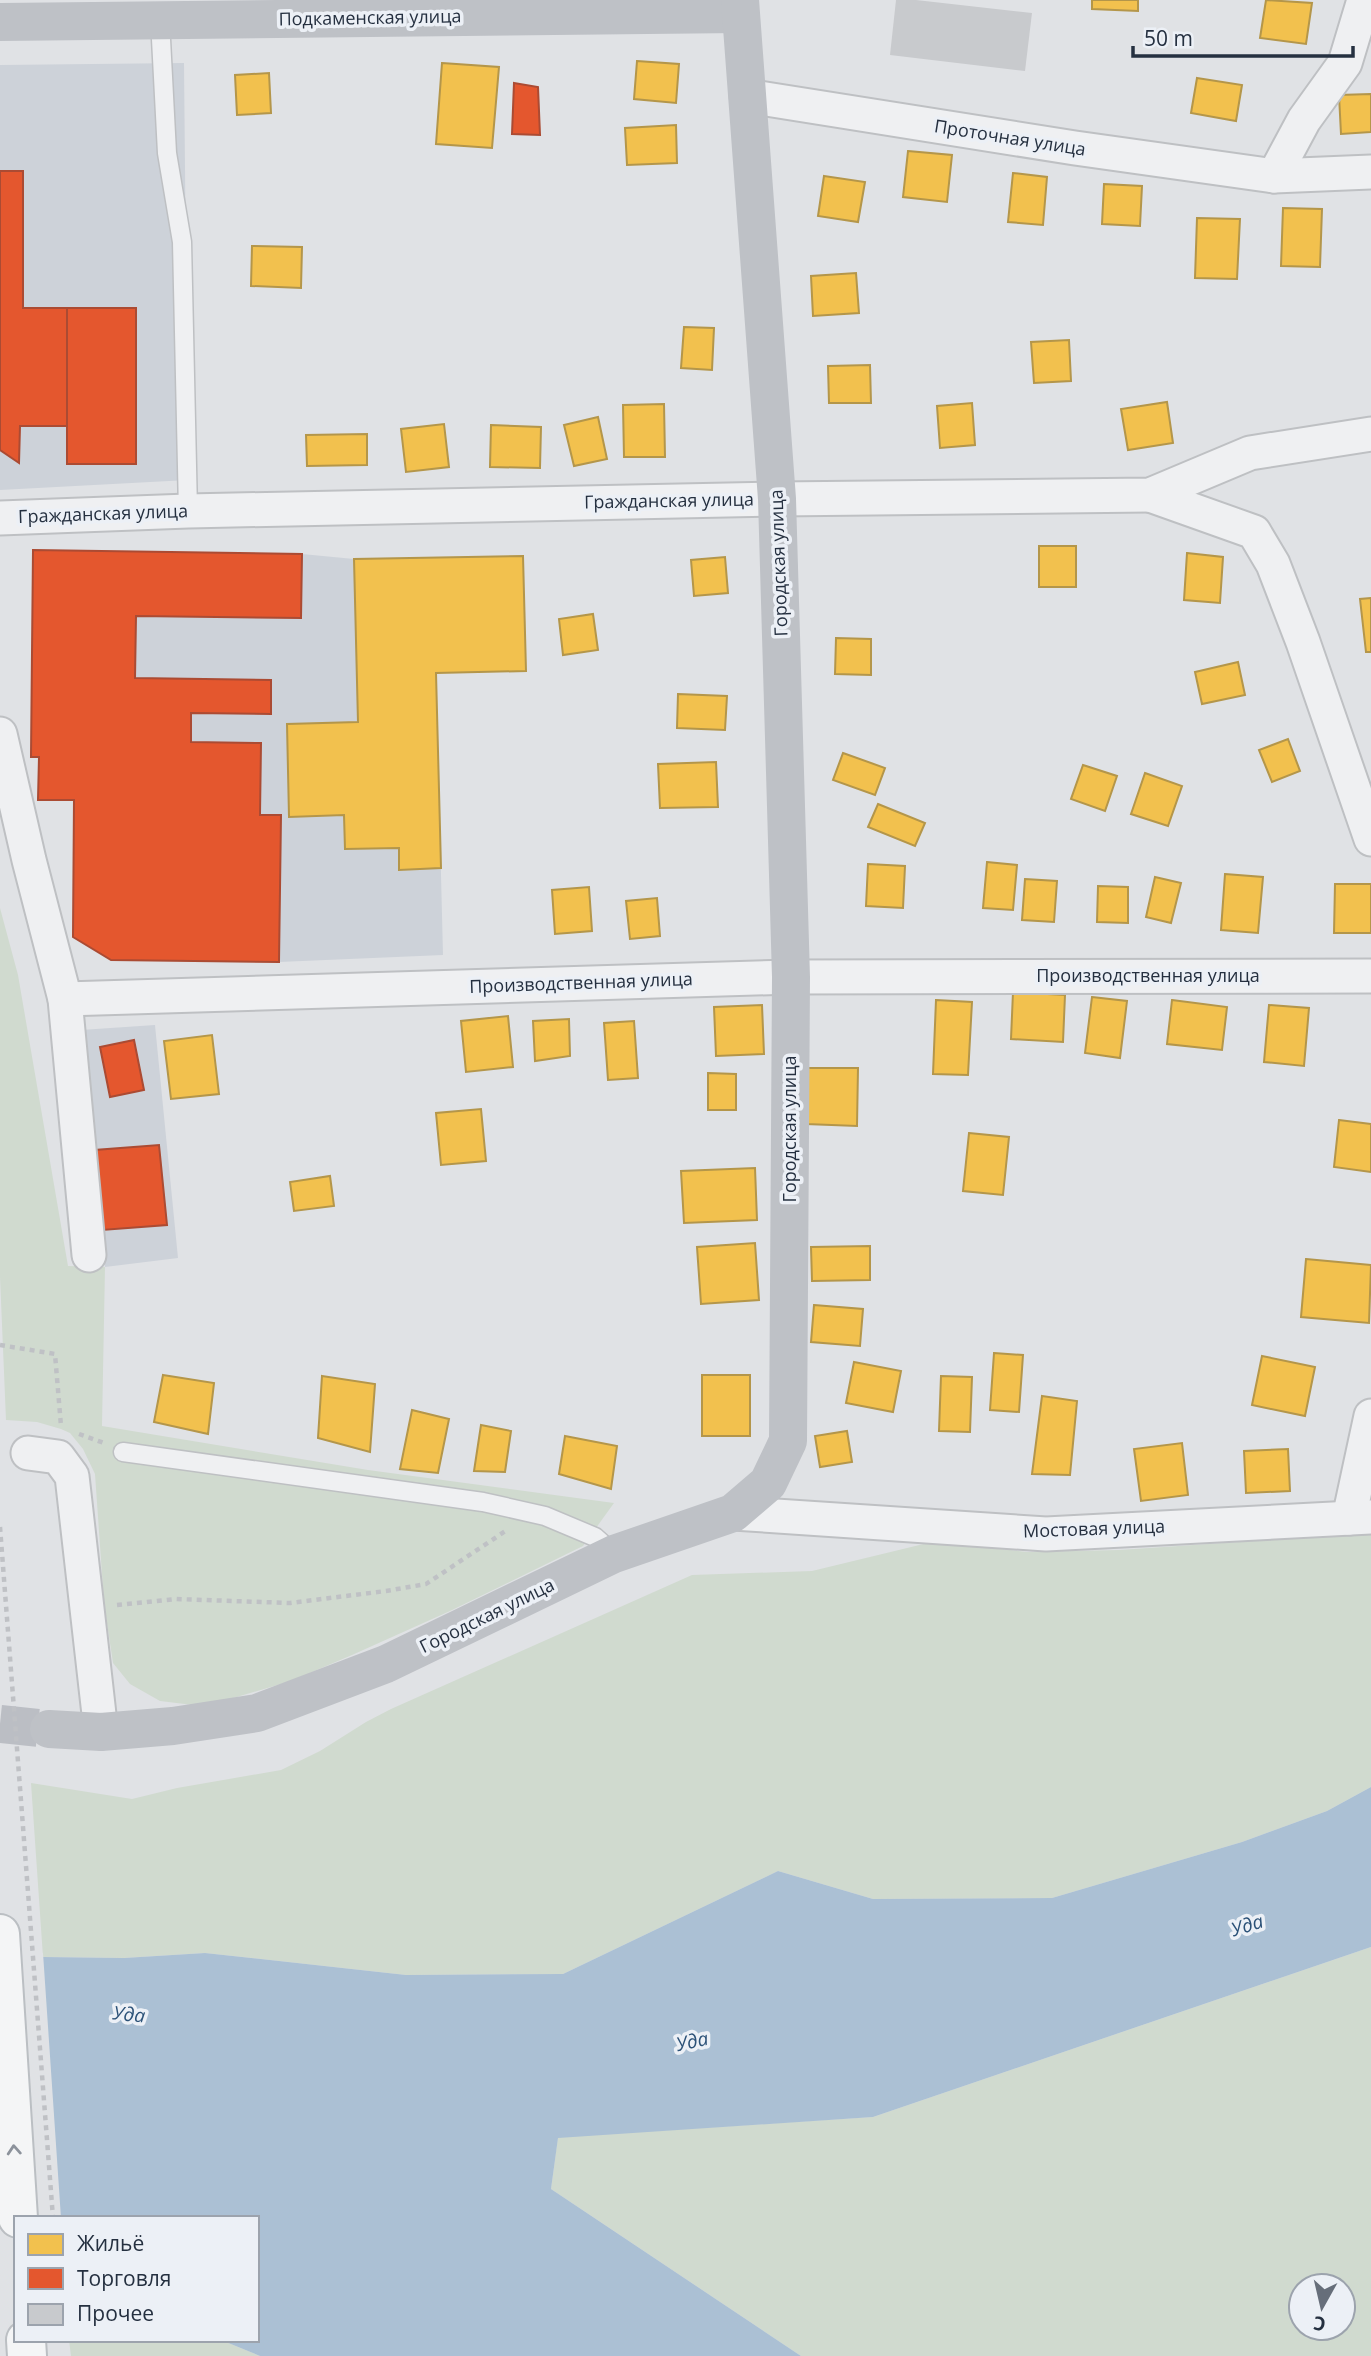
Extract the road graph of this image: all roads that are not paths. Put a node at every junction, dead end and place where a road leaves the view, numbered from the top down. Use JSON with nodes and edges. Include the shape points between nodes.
{"nodes":[{"id":1,"x":1364,"y":0,"type":"edge"},
{"id":2,"x":740,"y":7,"type":"edge"},
{"id":3,"x":221,"y":10,"type":"edge"},
{"id":4,"x":160,"y":20,"type":"junction"},
{"id":5,"x":0,"y":22,"type":"edge"},
{"id":6,"x":747,"y":96,"type":"junction"},
{"id":7,"x":1371,"y":172,"type":"edge"},
{"id":8,"x":1274,"y":176,"type":"junction"},
{"id":9,"x":1371,"y":433,"type":"edge"},
{"id":10,"x":1150,"y":495,"type":"junction"},
{"id":11,"x":778,"y":499,"type":"junction"},
{"id":12,"x":188,"y":511,"type":"junction"},
{"id":13,"x":0,"y":518,"type":"edge"},
{"id":14,"x":0,"y":734,"type":"edge"},
{"id":15,"x":1371,"y":839,"type":"edge"},
{"id":16,"x":791,"y":976,"type":"junction"},
{"id":17,"x":1371,"y":976,"type":"edge"},
{"id":18,"x":65,"y":999,"type":"junction"},
{"id":19,"x":89,"y":1255,"type":"dead end"},
{"id":20,"x":1371,"y":1416,"type":"edge"},
{"id":21,"x":123,"y":1452,"type":"road end"},
{"id":22,"x":28,"y":1453,"type":"dead end"},
{"id":23,"x":733,"y":1513,"type":"junction"},
{"id":24,"x":1360,"y":1518,"type":"edge"},
{"id":25,"x":614,"y":1554,"type":"junction"},
{"id":26,"x":49,"y":1729,"type":"tunnel mouth"},
{"id":27,"x":101,"y":1732,"type":"junction"},
{"id":28,"x":0,"y":1934,"type":"edge"},
{"id":29,"x":18,"y":2216,"type":"edge"}],
"edges":[{"from":1,"to":8,"type":"street","via":[[1345,63],[1304,120]]},
{"from":2,"to":3,"type":"street","name":"Подкаменская улица"},
{"from":2,"to":6,"type":"street","name":"Городская улица"},
{"from":3,"to":4,"type":"street","name":"Подкаменская улица"},
{"from":4,"to":5,"type":"street","name":"Подкаменская улица"},
{"from":4,"to":12,"type":"lane","via":[[167,153],[182,242]]},
{"from":6,"to":8,"type":"street","name":"Проточная улица"},
{"from":6,"to":11,"type":"street","name":"Городская улица"},
{"from":7,"to":8,"type":"street","name":"Проточная улица"},
{"from":9,"to":10,"type":"street","name":"Гражданская улица","via":[[1250,453]]},
{"from":10,"to":11,"type":"street","name":"Гражданская улица"},
{"from":10,"to":15,"type":"street","via":[[1254,532],[1273,564],[1303,642]]},
{"from":11,"to":12,"type":"street","name":"Гражданская улица"},
{"from":11,"to":16,"type":"street","name":"Городская улица"},
{"from":12,"to":13,"type":"street","name":"Гражданская улица"},
{"from":14,"to":18,"type":"street"},
{"from":16,"to":17,"type":"street","name":"Производственная улица"},
{"from":16,"to":18,"type":"street","name":"Производственная улица"},
{"from":16,"to":23,"type":"street","name":"Городская улица","via":[[788,1441],[768,1483]]},
{"from":18,"to":19,"type":"street"},
{"from":20,"to":24,"type":"street"},
{"from":21,"to":25,"type":"lane","via":[[483,1502],[541,1516],[595,1537]]},
{"from":22,"to":27,"type":"street","via":[[58,1457],[72,1476]]},
{"from":23,"to":24,"type":"street","name":"Мостовая улица","via":[[1046,1534]]},
{"from":23,"to":25,"type":"street","name":"Городская улица"},
{"from":25,"to":27,"type":"street","name":"Городская улица","via":[[386,1664],[257,1713]]},
{"from":26,"to":27,"type":"street","name":"Городская улица"},
{"from":29,"to":28,"type":"main road","one_way":true}]}
